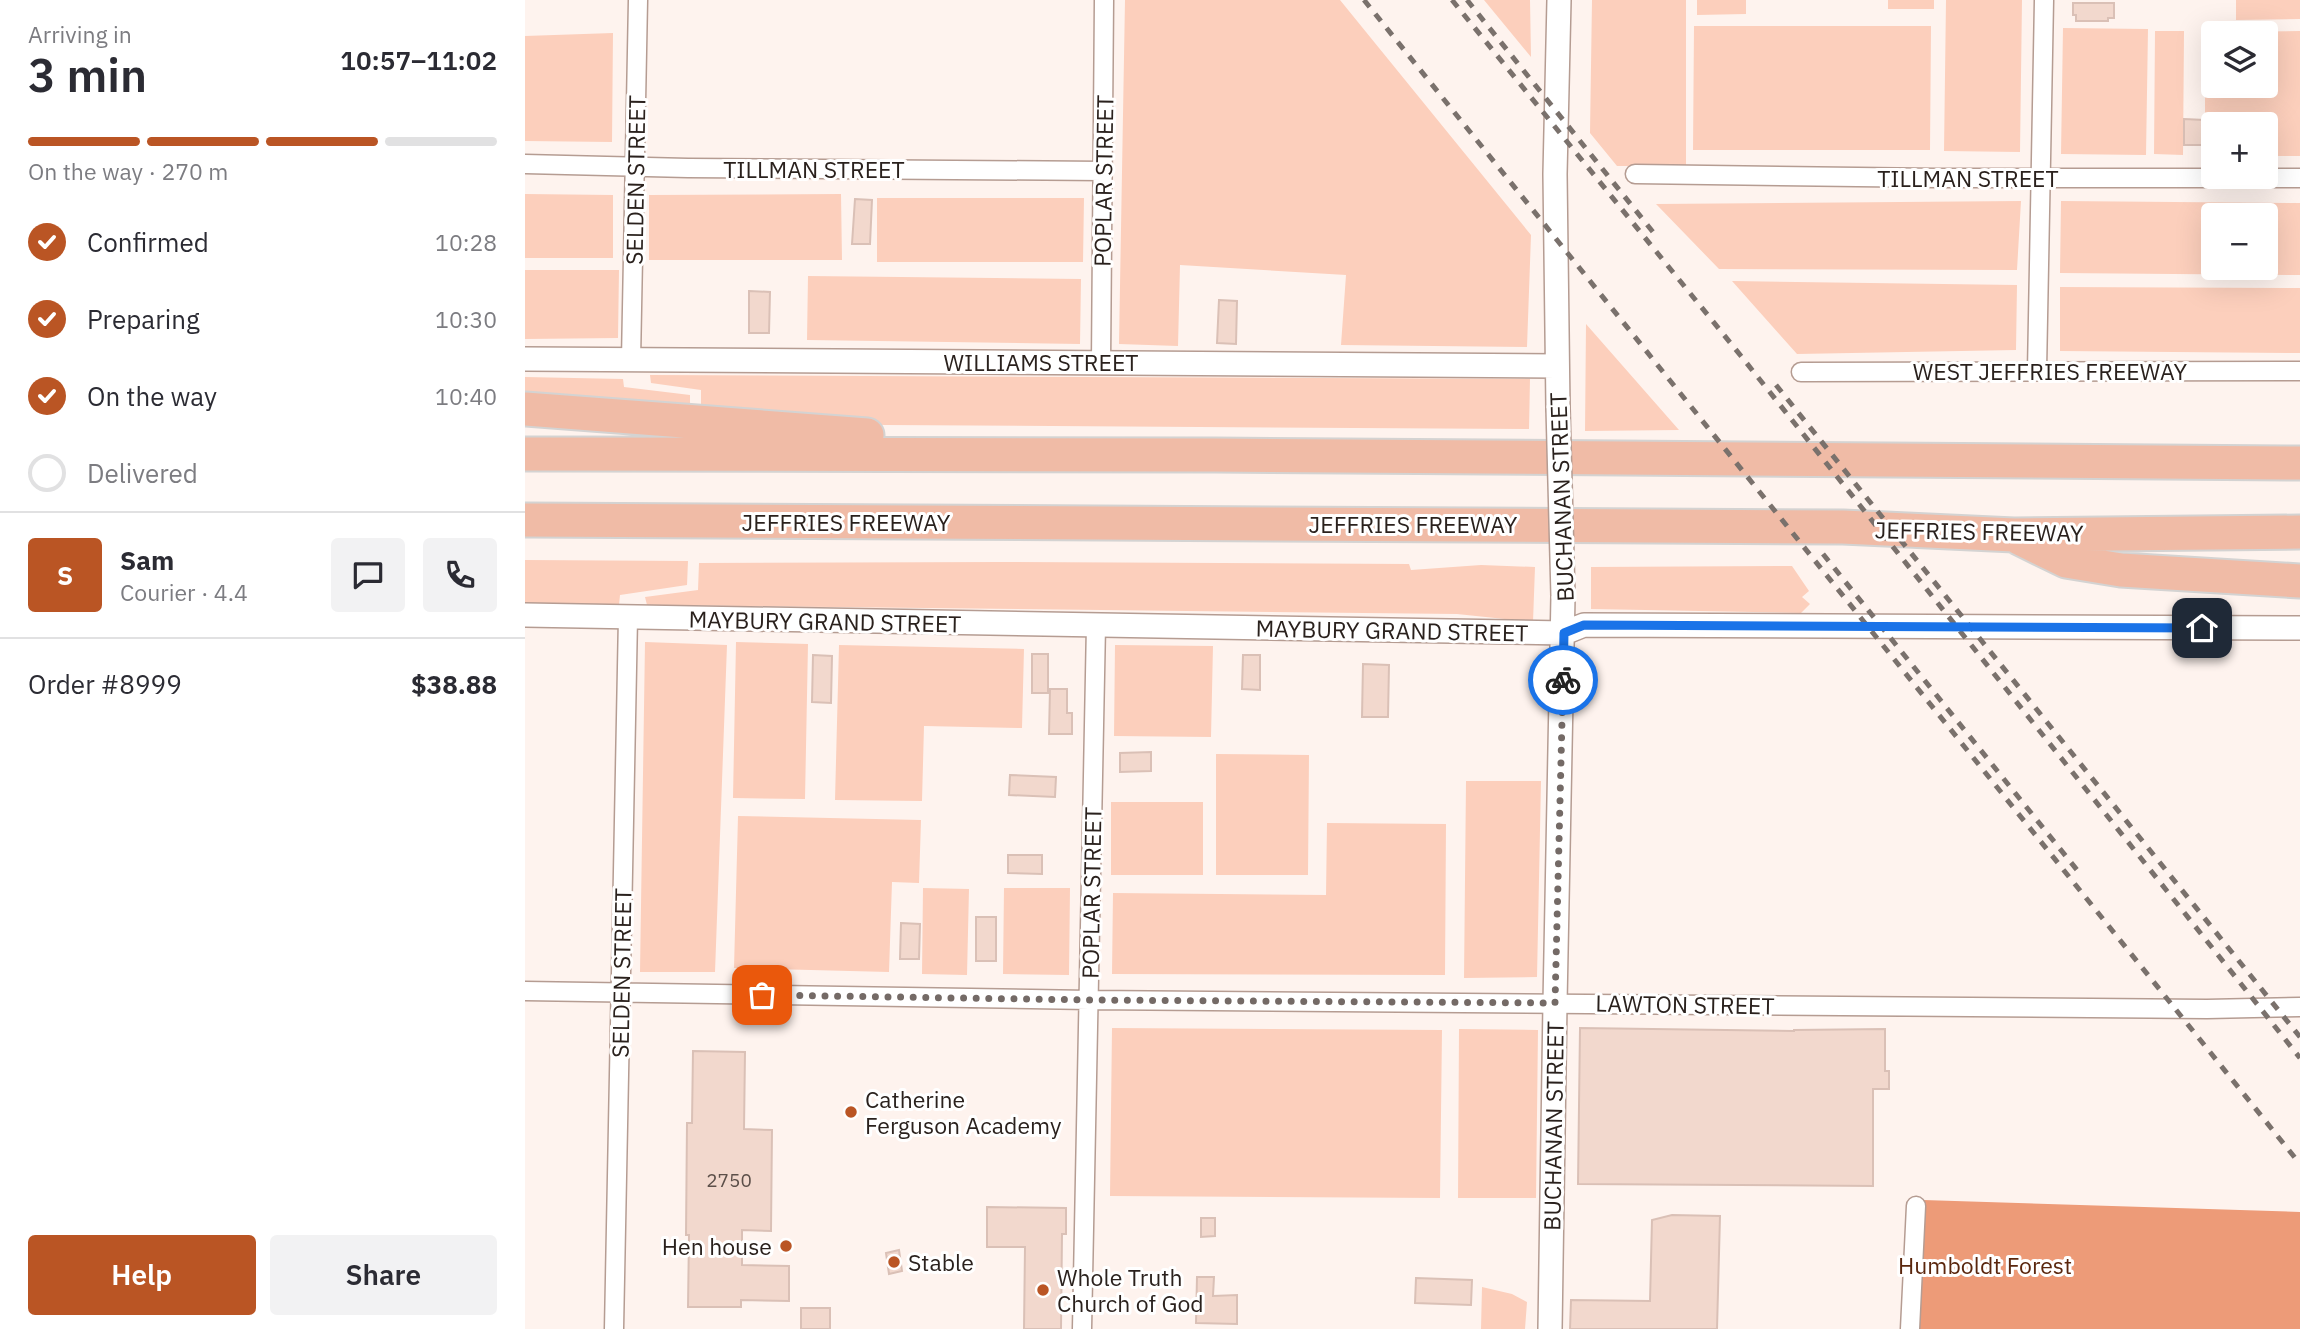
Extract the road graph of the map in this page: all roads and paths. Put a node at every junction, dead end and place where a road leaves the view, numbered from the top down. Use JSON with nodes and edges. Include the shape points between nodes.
{"nodes":[{"id":1,"x":638,"y":0,"type":"edge"},
{"id":2,"x":1104,"y":0,"type":"edge"},
{"id":3,"x":1559,"y":0,"type":"edge"},
{"id":4,"x":2044,"y":0,"type":"edge"},
{"id":5,"x":525,"y":164,"type":"edge"},
{"id":6,"x":636,"y":166,"type":"junction"},
{"id":7,"x":1103,"y":171,"type":"junction"},
{"id":8,"x":1635,"y":174,"type":"dead end"},
{"id":9,"x":2042,"y":178,"type":"junction"},
{"id":10,"x":2300,"y":178,"type":"edge"},
{"id":11,"x":525,"y":359,"type":"edge"},
{"id":12,"x":631,"y":360,"type":"junction"},
{"id":13,"x":1101,"y":363,"type":"junction"},
{"id":14,"x":1557,"y":366,"type":"junction"},
{"id":15,"x":2037,"y":371,"type":"junction"},
{"id":16,"x":2300,"y":371,"type":"edge"},
{"id":17,"x":1801,"y":372,"type":"dead end"},
{"id":18,"x":525,"y":409,"type":"edge"},
{"id":19,"x":2300,"y":440,"type":"edge"},
{"id":20,"x":525,"y":454,"type":"edge"},
{"id":21,"x":1142,"y":457,"type":"junction"},
{"id":22,"x":2162,"y":462,"type":"junction"},
{"id":23,"x":2300,"y":463,"type":"edge"},
{"id":24,"x":525,"y":520,"type":"edge"},
{"id":25,"x":596,"y":521,"type":"junction"},
{"id":26,"x":525,"y":527,"type":"edge"},
{"id":27,"x":2300,"y":531,"type":"edge"},
{"id":28,"x":2014,"y":535,"type":"junction"},
{"id":29,"x":2300,"y":581,"type":"edge"},
{"id":30,"x":525,"y":615,"type":"edge"},
{"id":31,"x":628,"y":617,"type":"junction"},
{"id":32,"x":1096,"y":625,"type":"junction"},
{"id":33,"x":2300,"y":628,"type":"edge"},
{"id":34,"x":1564,"y":633,"type":"junction"},
{"id":35,"x":525,"y":991,"type":"edge"},
{"id":36,"x":621,"y":992,"type":"junction"},
{"id":37,"x":1089,"y":1000,"type":"junction"},
{"id":38,"x":1555,"y":1003,"type":"junction"},
{"id":39,"x":2300,"y":1007,"type":"edge"},
{"id":40,"x":1916,"y":1206,"type":"dead end"},
{"id":41,"x":614,"y":1329,"type":"edge"},
{"id":42,"x":1082,"y":1329,"type":"edge"},
{"id":43,"x":1551,"y":1329,"type":"edge"},
{"id":44,"x":1910,"y":1329,"type":"edge"}],
"edges":[{"from":1,"to":6,"type":"street","name":"SELDEN STREET"},
{"from":2,"to":7,"type":"street","name":"POPLAR STREET"},
{"from":3,"to":14,"type":"street","name":"BUCHANAN STREET"},
{"from":4,"to":9,"type":"street"},
{"from":5,"to":6,"type":"street","name":"TILLMAN STREET"},
{"from":6,"to":7,"type":"street","name":"TILLMAN STREET"},
{"from":6,"to":12,"type":"street","name":"SELDEN STREET"},
{"from":7,"to":13,"type":"street","name":"POPLAR STREET"},
{"from":8,"to":9,"type":"street","name":"TILLMAN STREET"},
{"from":9,"to":10,"type":"street","name":"TILLMAN STREET"},
{"from":9,"to":15,"type":"street"},
{"from":11,"to":12,"type":"street","name":"WILLIAMS STREET"},
{"from":12,"to":13,"type":"street","name":"WILLIAMS STREET"},
{"from":13,"to":14,"type":"street","name":"WILLIAMS STREET"},
{"from":14,"to":34,"type":"street","name":"BUCHANAN STREET","bridge":true},
{"from":15,"to":16,"type":"street","name":"WEST JEFFRIES FREEWAY"},
{"from":15,"to":17,"type":"street","name":"WEST JEFFRIES FREEWAY"},
{"from":18,"to":21,"type":"highway"},
{"from":19,"to":22,"type":"highway"},
{"from":20,"to":21,"type":"highway"},
{"from":21,"to":22,"type":"highway"},
{"from":22,"to":23,"type":"highway"},
{"from":24,"to":25,"type":"highway","name":"JEFFRIES FREEWAY"},
{"from":25,"to":26,"type":"highway"},
{"from":25,"to":28,"type":"highway","name":"JEFFRIES FREEWAY","via":[[1843,527]]},
{"from":27,"to":28,"type":"highway","name":"JEFFRIES FREEWAY"},
{"from":28,"to":29,"type":"highway","via":[[2066,561],[2121,570]]},
{"from":30,"to":31,"type":"street","name":"MAYBURY GRAND STREET"},
{"from":31,"to":32,"type":"street","name":"MAYBURY GRAND STREET"},
{"from":31,"to":36,"type":"street","name":"SELDEN STREET"},
{"from":32,"to":34,"type":"street","name":"MAYBURY GRAND STREET"},
{"from":32,"to":37,"type":"street","name":"POPLAR STREET"},
{"from":33,"to":34,"type":"street","name":"MAYBURY GRAND STREET","via":[[1584,625]]},
{"from":34,"to":38,"type":"street","name":"BUCHANAN STREET"},
{"from":35,"to":36,"type":"street","name":"LAWTON STREET"},
{"from":36,"to":37,"type":"street","name":"LAWTON STREET"},
{"from":36,"to":41,"type":"street","name":"SELDEN STREET"},
{"from":37,"to":38,"type":"street","name":"LAWTON STREET"},
{"from":37,"to":42,"type":"street","name":"POPLAR STREET"},
{"from":38,"to":39,"type":"street","name":"LAWTON STREET"},
{"from":38,"to":43,"type":"street","name":"BUCHANAN STREET"},
{"from":40,"to":44,"type":"street"}]}
